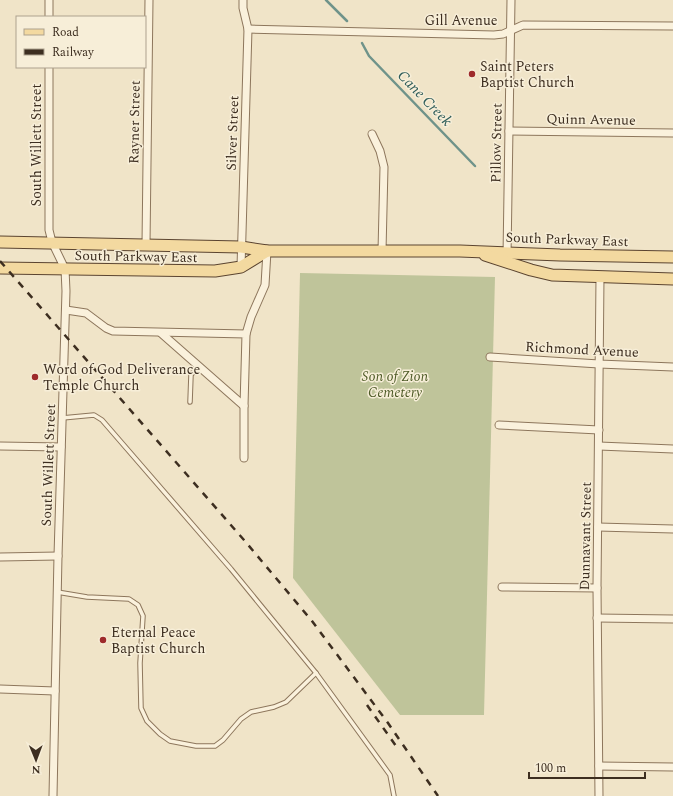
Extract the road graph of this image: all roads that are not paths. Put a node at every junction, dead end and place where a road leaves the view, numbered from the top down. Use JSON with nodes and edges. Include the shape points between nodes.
{"nodes":[{"id":1,"x":49,"y":0,"type":"edge"},
{"id":2,"x":149,"y":0,"type":"edge"},
{"id":3,"x":243,"y":0,"type":"edge"},
{"id":4,"x":511,"y":0,"type":"edge"},
{"id":5,"x":49,"y":16,"type":"edge"},
{"id":6,"x":673,"y":26,"type":"edge"},
{"id":7,"x":248,"y":30,"type":"junction"},
{"id":8,"x":511,"y":31,"type":"junction"},
{"id":9,"x":49,"y":68,"type":"edge"},
{"id":10,"x":509,"y":131,"type":"junction"},
{"id":11,"x":673,"y":132,"type":"edge"},
{"id":12,"x":372,"y":134,"type":"dead end"},
{"id":13,"x":0,"y":242,"type":"edge"},
{"id":14,"x":52,"y":242,"type":"junction"},
{"id":15,"x":146,"y":244,"type":"junction"},
{"id":16,"x":241,"y":247,"type":"junction"},
{"id":17,"x":267,"y":251,"type":"junction"},
{"id":18,"x":382,"y":251,"type":"junction"},
{"id":19,"x":507,"y":257,"type":"junction"},
{"id":20,"x":673,"y":257,"type":"edge"},
{"id":21,"x":241,"y":267,"type":"junction"},
{"id":22,"x":0,"y":268,"type":"edge"},
{"id":23,"x":65,"y":269,"type":"junction"},
{"id":24,"x":600,"y":277,"type":"junction"},
{"id":25,"x":673,"y":279,"type":"edge"},
{"id":26,"x":66,"y":310,"type":"junction"},
{"id":27,"x":161,"y":333,"type":"junction"},
{"id":28,"x":246,"y":334,"type":"junction"},
{"id":29,"x":490,"y":356,"type":"dead end"},
{"id":30,"x":599,"y":364,"type":"junction"},
{"id":31,"x":198,"y":366,"type":"junction"},
{"id":32,"x":673,"y":367,"type":"edge"},
{"id":33,"x":190,"y":402,"type":"dead end"},
{"id":34,"x":244,"y":406,"type":"junction"},
{"id":35,"x":62,"y":418,"type":"junction"},
{"id":36,"x":499,"y":425,"type":"dead end"},
{"id":37,"x":599,"y":430,"type":"junction"},
{"id":38,"x":0,"y":446,"type":"edge"},
{"id":39,"x":599,"y":446,"type":"junction"},
{"id":40,"x":61,"y":447,"type":"junction"},
{"id":41,"x":673,"y":449,"type":"edge"},
{"id":42,"x":244,"y":458,"type":"dead end"},
{"id":43,"x":598,"y":527,"type":"junction"},
{"id":44,"x":673,"y":529,"type":"edge"},
{"id":45,"x":58,"y":556,"type":"junction"},
{"id":46,"x":0,"y":557,"type":"edge"},
{"id":47,"x":502,"y":588,"type":"dead end"},
{"id":48,"x":597,"y":588,"type":"junction"},
{"id":49,"x":57,"y":592,"type":"junction"},
{"id":50,"x":597,"y":618,"type":"junction"},
{"id":51,"x":673,"y":619,"type":"edge"},
{"id":52,"x":316,"y":673,"type":"junction"},
{"id":53,"x":0,"y":690,"type":"edge"},
{"id":54,"x":55,"y":691,"type":"junction"},
{"id":55,"x":599,"y":766,"type":"junction"},
{"id":56,"x":673,"y":767,"type":"edge"},
{"id":57,"x":53,"y":796,"type":"edge"},
{"id":58,"x":394,"y":796,"type":"edge"},
{"id":59,"x":599,"y":796,"type":"edge"}],
"edges":[{"from":1,"to":5,"type":"street"},
{"from":2,"to":15,"type":"street","name":"Rayner Street"},
{"from":3,"to":7,"type":"street","name":"Silver Street","via":[[242,8]]},
{"from":4,"to":8,"type":"street","name":"Pillow Street"},
{"from":6,"to":8,"type":"street","name":"Gill Avenue","via":[[539,24],[523,25]]},
{"from":7,"to":8,"type":"street","name":"Gill Avenue","via":[[494,35]]},
{"from":7,"to":16,"type":"street","name":"Silver Street"},
{"from":8,"to":10,"type":"street","name":"Pillow Street"},
{"from":9,"to":14,"type":"street","name":"South Willett Street","via":[[49,230]]},
{"from":10,"to":11,"type":"street","name":"Quinn Avenue"},
{"from":10,"to":19,"type":"street","name":"Pillow Street"},
{"from":12,"to":18,"type":"street","via":[[384,167]]},
{"from":13,"to":14,"type":"main road","name":"South Parkway East"},
{"from":14,"to":15,"type":"main road","name":"South Parkway East"},
{"from":14,"to":23,"type":"street","name":"South Willett Street"},
{"from":15,"to":16,"type":"main road","name":"South Parkway East"},
{"from":16,"to":17,"type":"main road","name":"South Parkway East"},
{"from":16,"to":21,"type":"street","name":"Silver Street"},
{"from":17,"to":18,"type":"main road","name":"South Parkway East"},
{"from":17,"to":21,"type":"main road","name":"South Parkway East"},
{"from":17,"to":28,"type":"street","via":[[265,286]]},
{"from":18,"to":19,"type":"main road","name":"South Parkway East","via":[[460,251]]},
{"from":19,"to":20,"type":"main road","name":"South Parkway East"},
{"from":19,"to":24,"type":"main road","name":"South Parkway East","via":[[531,270],[552,275]]},
{"from":21,"to":23,"type":"main road","name":"South Parkway East","via":[[198,272]]},
{"from":22,"to":23,"type":"main road","name":"South Parkway East"},
{"from":23,"to":26,"type":"street","name":"South Willett Street"},
{"from":24,"to":25,"type":"main road","name":"South Parkway East"},
{"from":24,"to":30,"type":"street","name":"Dunnavant Street"},
{"from":26,"to":27,"type":"street","via":[[86,313],[113,331]]},
{"from":26,"to":35,"type":"street","name":"South Willett Street"},
{"from":27,"to":28,"type":"street"},
{"from":27,"to":31,"type":"street"},
{"from":28,"to":34,"type":"street"},
{"from":29,"to":30,"type":"street","name":"Richmond Avenue"},
{"from":30,"to":32,"type":"street","name":"Richmond Avenue"},
{"from":30,"to":37,"type":"street","name":"Dunnavant Street"},
{"from":31,"to":33,"type":"lane","via":[[191,375]]},
{"from":31,"to":34,"type":"street"},
{"from":34,"to":42,"type":"street"},
{"from":35,"to":40,"type":"street","name":"South Willett Street"},
{"from":35,"to":52,"type":"lane","via":[[94,415],[102,420],[231,569]]},
{"from":36,"to":37,"type":"street"},
{"from":37,"to":39,"type":"street","name":"Dunnavant Street"},
{"from":38,"to":40,"type":"street"},
{"from":39,"to":41,"type":"street"},
{"from":39,"to":43,"type":"street","name":"Dunnavant Street"},
{"from":40,"to":45,"type":"street","name":"South Willett Street"},
{"from":43,"to":44,"type":"street"},
{"from":43,"to":48,"type":"street","name":"Dunnavant Street"},
{"from":45,"to":46,"type":"street"},
{"from":45,"to":49,"type":"street","name":"South Willett Street"},
{"from":47,"to":48,"type":"street"},
{"from":48,"to":50,"type":"street","name":"Dunnavant Street"},
{"from":49,"to":52,"type":"lane","via":[[87,597],[129,599],[138,605],[143,616],[141,708],[147,721],[170,741],[196,746],[215,746],[241,719],[251,712],[286,702]]},
{"from":49,"to":54,"type":"street","name":"South Willett Street"},
{"from":50,"to":51,"type":"street"},
{"from":50,"to":55,"type":"street","name":"Dunnavant Street"},
{"from":52,"to":58,"type":"lane","via":[[390,775]]},
{"from":53,"to":54,"type":"street"},
{"from":54,"to":57,"type":"street","name":"South Willett Street"},
{"from":55,"to":56,"type":"street"},
{"from":55,"to":59,"type":"street","name":"Dunnavant Street"}]}
